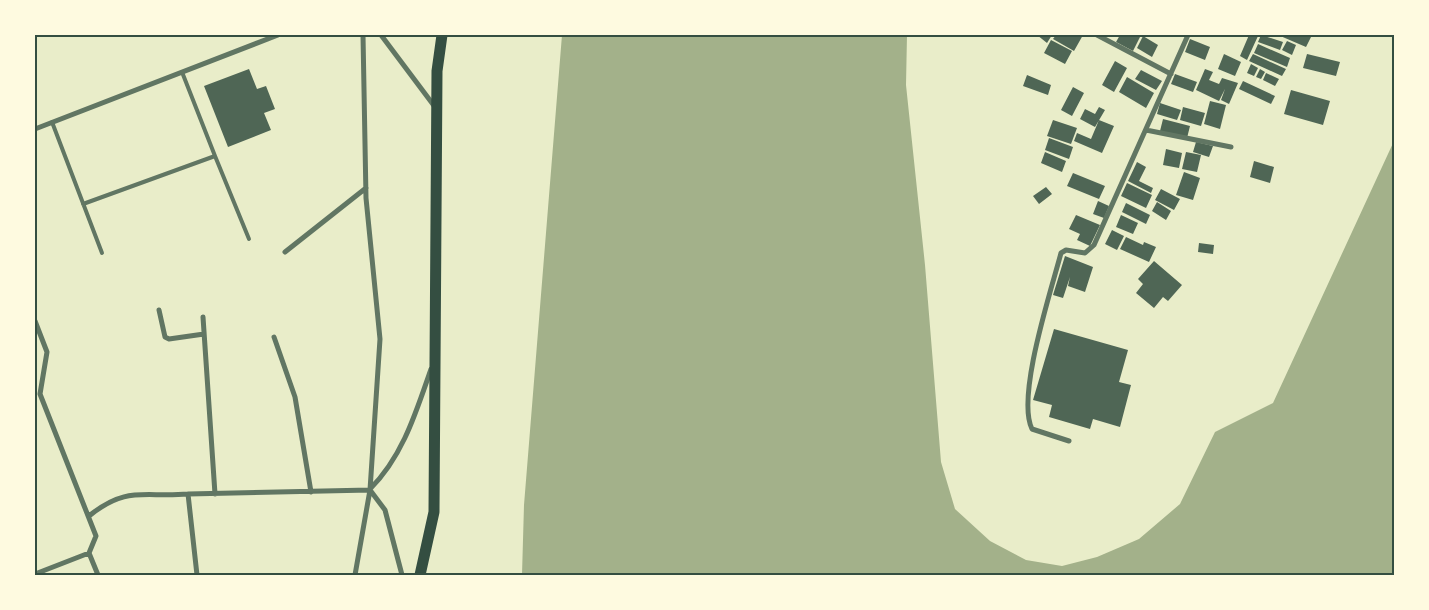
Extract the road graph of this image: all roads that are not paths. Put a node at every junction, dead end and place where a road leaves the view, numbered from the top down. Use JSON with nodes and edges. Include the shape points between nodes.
{"nodes":[{"id":1,"x":278,"y":35,"type":"edge"},
{"id":2,"x":363,"y":35,"type":"edge"},
{"id":3,"x":381,"y":35,"type":"edge"},
{"id":4,"x":442,"y":35,"type":"edge"},
{"id":5,"x":1097,"y":35,"type":"edge"},
{"id":6,"x":1188,"y":35,"type":"edge"},
{"id":7,"x":182,"y":72,"type":"junction"},
{"id":8,"x":1171,"y":74,"type":"junction"},
{"id":9,"x":437,"y":109,"type":"junction"},
{"id":10,"x":52,"y":122,"type":"junction"},
{"id":11,"x":35,"y":129,"type":"edge"},
{"id":12,"x":1146,"y":130,"type":"junction"},
{"id":13,"x":1231,"y":147,"type":"dead end"},
{"id":14,"x":215,"y":156,"type":"junction"},
{"id":15,"x":366,"y":188,"type":"junction"},
{"id":16,"x":83,"y":204,"type":"junction"},
{"id":17,"x":249,"y":239,"type":"dead end"},
{"id":18,"x":285,"y":252,"type":"dead end"},
{"id":19,"x":102,"y":253,"type":"dead end"},
{"id":20,"x":159,"y":310,"type":"dead end"},
{"id":21,"x":203,"y":317,"type":"dead end"},
{"id":22,"x":35,"y":321,"type":"edge"},
{"id":23,"x":204,"y":334,"type":"junction"},
{"id":24,"x":274,"y":337,"type":"dead end"},
{"id":25,"x":435,"y":357,"type":"junction"},
{"id":26,"x":1069,"y":441,"type":"dead end"},
{"id":27,"x":370,"y":490,"type":"junction"},
{"id":28,"x":311,"y":492,"type":"junction"},
{"id":29,"x":188,"y":494,"type":"junction"},
{"id":30,"x":216,"y":494,"type":"junction"},
{"id":31,"x":89,"y":516,"type":"junction"},
{"id":32,"x":89,"y":553,"type":"junction"},
{"id":33,"x":35,"y":574,"type":"edge"},
{"id":34,"x":98,"y":575,"type":"edge"},
{"id":35,"x":197,"y":575,"type":"edge"},
{"id":36,"x":355,"y":575,"type":"edge"},
{"id":37,"x":402,"y":575,"type":"edge"},
{"id":38,"x":420,"y":575,"type":"edge"}],
"edges":[{"from":1,"to":7,"type":"street"},
{"from":2,"to":15,"type":"street"},
{"from":3,"to":9,"type":"street"},
{"from":4,"to":9,"type":"main road","via":[[437,71]]},
{"from":5,"to":8,"type":"street"},
{"from":6,"to":8,"type":"street"},
{"from":7,"to":10,"type":"street"},
{"from":7,"to":14,"type":"lane"},
{"from":8,"to":12,"type":"street"},
{"from":9,"to":25,"type":"main road"},
{"from":10,"to":11,"type":"street"},
{"from":10,"to":16,"type":"lane"},
{"from":12,"to":13,"type":"street"},
{"from":12,"to":26,"type":"street","via":[[1091,249],[1085,253],[1066,250],[1061,254],[1030,376],[1032,429]]},
{"from":14,"to":16,"type":"lane"},
{"from":14,"to":17,"type":"lane"},
{"from":15,"to":18,"type":"street"},
{"from":15,"to":27,"type":"street","via":[[380,339]]},
{"from":16,"to":19,"type":"lane"},
{"from":20,"to":23,"type":"street","via":[[165,337]]},
{"from":21,"to":23,"type":"street"},
{"from":22,"to":31,"type":"street","via":[[47,352],[40,394]]},
{"from":23,"to":30,"type":"street"},
{"from":24,"to":28,"type":"street","via":[[295,397]]},
{"from":25,"to":27,"type":"street","via":[[412,424],[384,475]]},
{"from":25,"to":38,"type":"main road","via":[[434,512]]},
{"from":27,"to":28,"type":"street"},
{"from":27,"to":36,"type":"street"},
{"from":27,"to":37,"type":"street","via":[[385,510]]},
{"from":28,"to":30,"type":"street"},
{"from":29,"to":30,"type":"street"},
{"from":29,"to":31,"type":"street","via":[[130,494],[104,504]]},
{"from":29,"to":35,"type":"street"},
{"from":31,"to":32,"type":"street","via":[[96,536]]},
{"from":32,"to":33,"type":"street"},
{"from":32,"to":34,"type":"street"}]}
